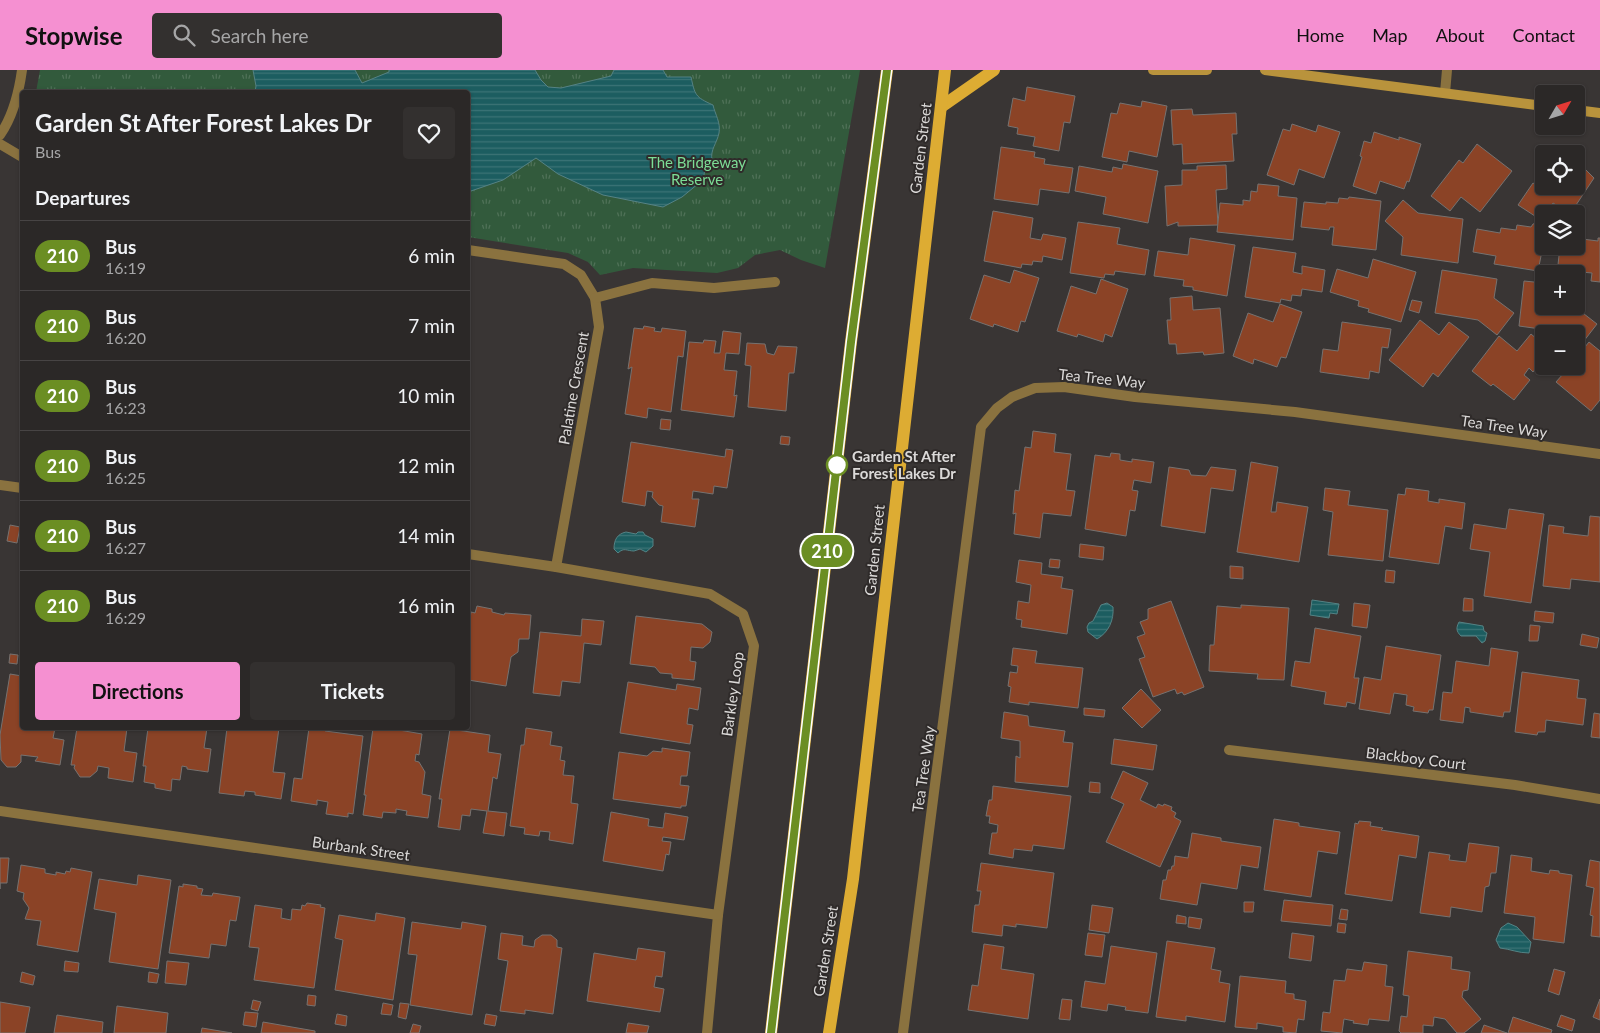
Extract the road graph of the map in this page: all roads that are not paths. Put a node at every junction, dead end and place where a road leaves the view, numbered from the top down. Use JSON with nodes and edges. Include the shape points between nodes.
{"nodes":[{"id":1,"x":22,"y":70,"type":"edge"},
{"id":2,"x":887,"y":70,"type":"edge"},
{"id":3,"x":945,"y":70,"type":"edge"},
{"id":4,"x":994,"y":70,"type":"edge"},
{"id":5,"x":1152,"y":70,"type":"edge"},
{"id":6,"x":1157,"y":70,"type":"edge"},
{"id":7,"x":1206,"y":70,"type":"edge"},
{"id":8,"x":1265,"y":70,"type":"edge"},
{"id":9,"x":1448,"y":70,"type":"edge"},
{"id":10,"x":1445,"y":93,"type":"junction"},
{"id":11,"x":1535,"y":105,"type":"edge"},
{"id":12,"x":941,"y":107,"type":"junction"},
{"id":13,"x":1585,"y":111,"type":"edge"},
{"id":14,"x":1600,"y":113,"type":"edge"},
{"id":15,"x":0,"y":135,"type":"edge"},
{"id":16,"x":0,"y":144,"type":"edge"},
{"id":17,"x":20,"y":156,"type":"edge"},
{"id":18,"x":470,"y":250,"type":"edge"},
{"id":19,"x":775,"y":282,"type":"dead end"},
{"id":20,"x":595,"y":298,"type":"junction"},
{"id":21,"x":1600,"y":454,"type":"edge"},
{"id":22,"x":0,"y":485,"type":"edge"},
{"id":23,"x":20,"y":488,"type":"edge"},
{"id":24,"x":470,"y":554,"type":"edge"},
{"id":25,"x":556,"y":567,"type":"junction"},
{"id":26,"x":1229,"y":750,"type":"dead end"},
{"id":27,"x":1600,"y":799,"type":"edge"},
{"id":28,"x":0,"y":811,"type":"edge"},
{"id":29,"x":718,"y":915,"type":"junction"},
{"id":30,"x":706,"y":1033,"type":"edge"},
{"id":31,"x":771,"y":1033,"type":"edge"},
{"id":32,"x":829,"y":1033,"type":"edge"},
{"id":33,"x":903,"y":1033,"type":"edge"}],
"edges":[{"from":1,"to":15,"type":"street","via":[[7,124]]},
{"from":2,"to":31,"type":"main road","via":[[851,342]]},
{"from":3,"to":12,"type":"main road","name":"Garden Street"},
{"from":4,"to":12,"type":"main road"},
{"from":5,"to":6,"type":"main road"},
{"from":6,"to":7,"type":"main road"},
{"from":8,"to":10,"type":"main road"},
{"from":9,"to":10,"type":"street"},
{"from":10,"to":11,"type":"main road"},
{"from":12,"to":32,"type":"main road","name":"Garden Street","via":[[853,879]]},
{"from":13,"to":14,"type":"main road"},
{"from":16,"to":17,"type":"street"},
{"from":18,"to":20,"type":"street","name":"Palatine Crescent","via":[[564,264],[581,275]]},
{"from":19,"to":20,"type":"street","via":[[714,288],[652,283]]},
{"from":20,"to":25,"type":"street","name":"Palatine Crescent","via":[[599,327]]},
{"from":21,"to":33,"type":"street","name":"Tea Tree Way","via":[[1295,412],[1064,387],[1035,388],[1012,397],[997,408],[981,427]]},
{"from":22,"to":23,"type":"street"},
{"from":24,"to":25,"type":"street","name":"Barkley Loop"},
{"from":25,"to":29,"type":"street","name":"Barkley Loop","via":[[710,594],[743,614],[754,646]]},
{"from":26,"to":27,"type":"street","name":"Blackboy Court","via":[[1515,785]]},
{"from":28,"to":29,"type":"street","name":"Burbank Street"},
{"from":29,"to":30,"type":"street","name":"Barkley Loop"}]}
